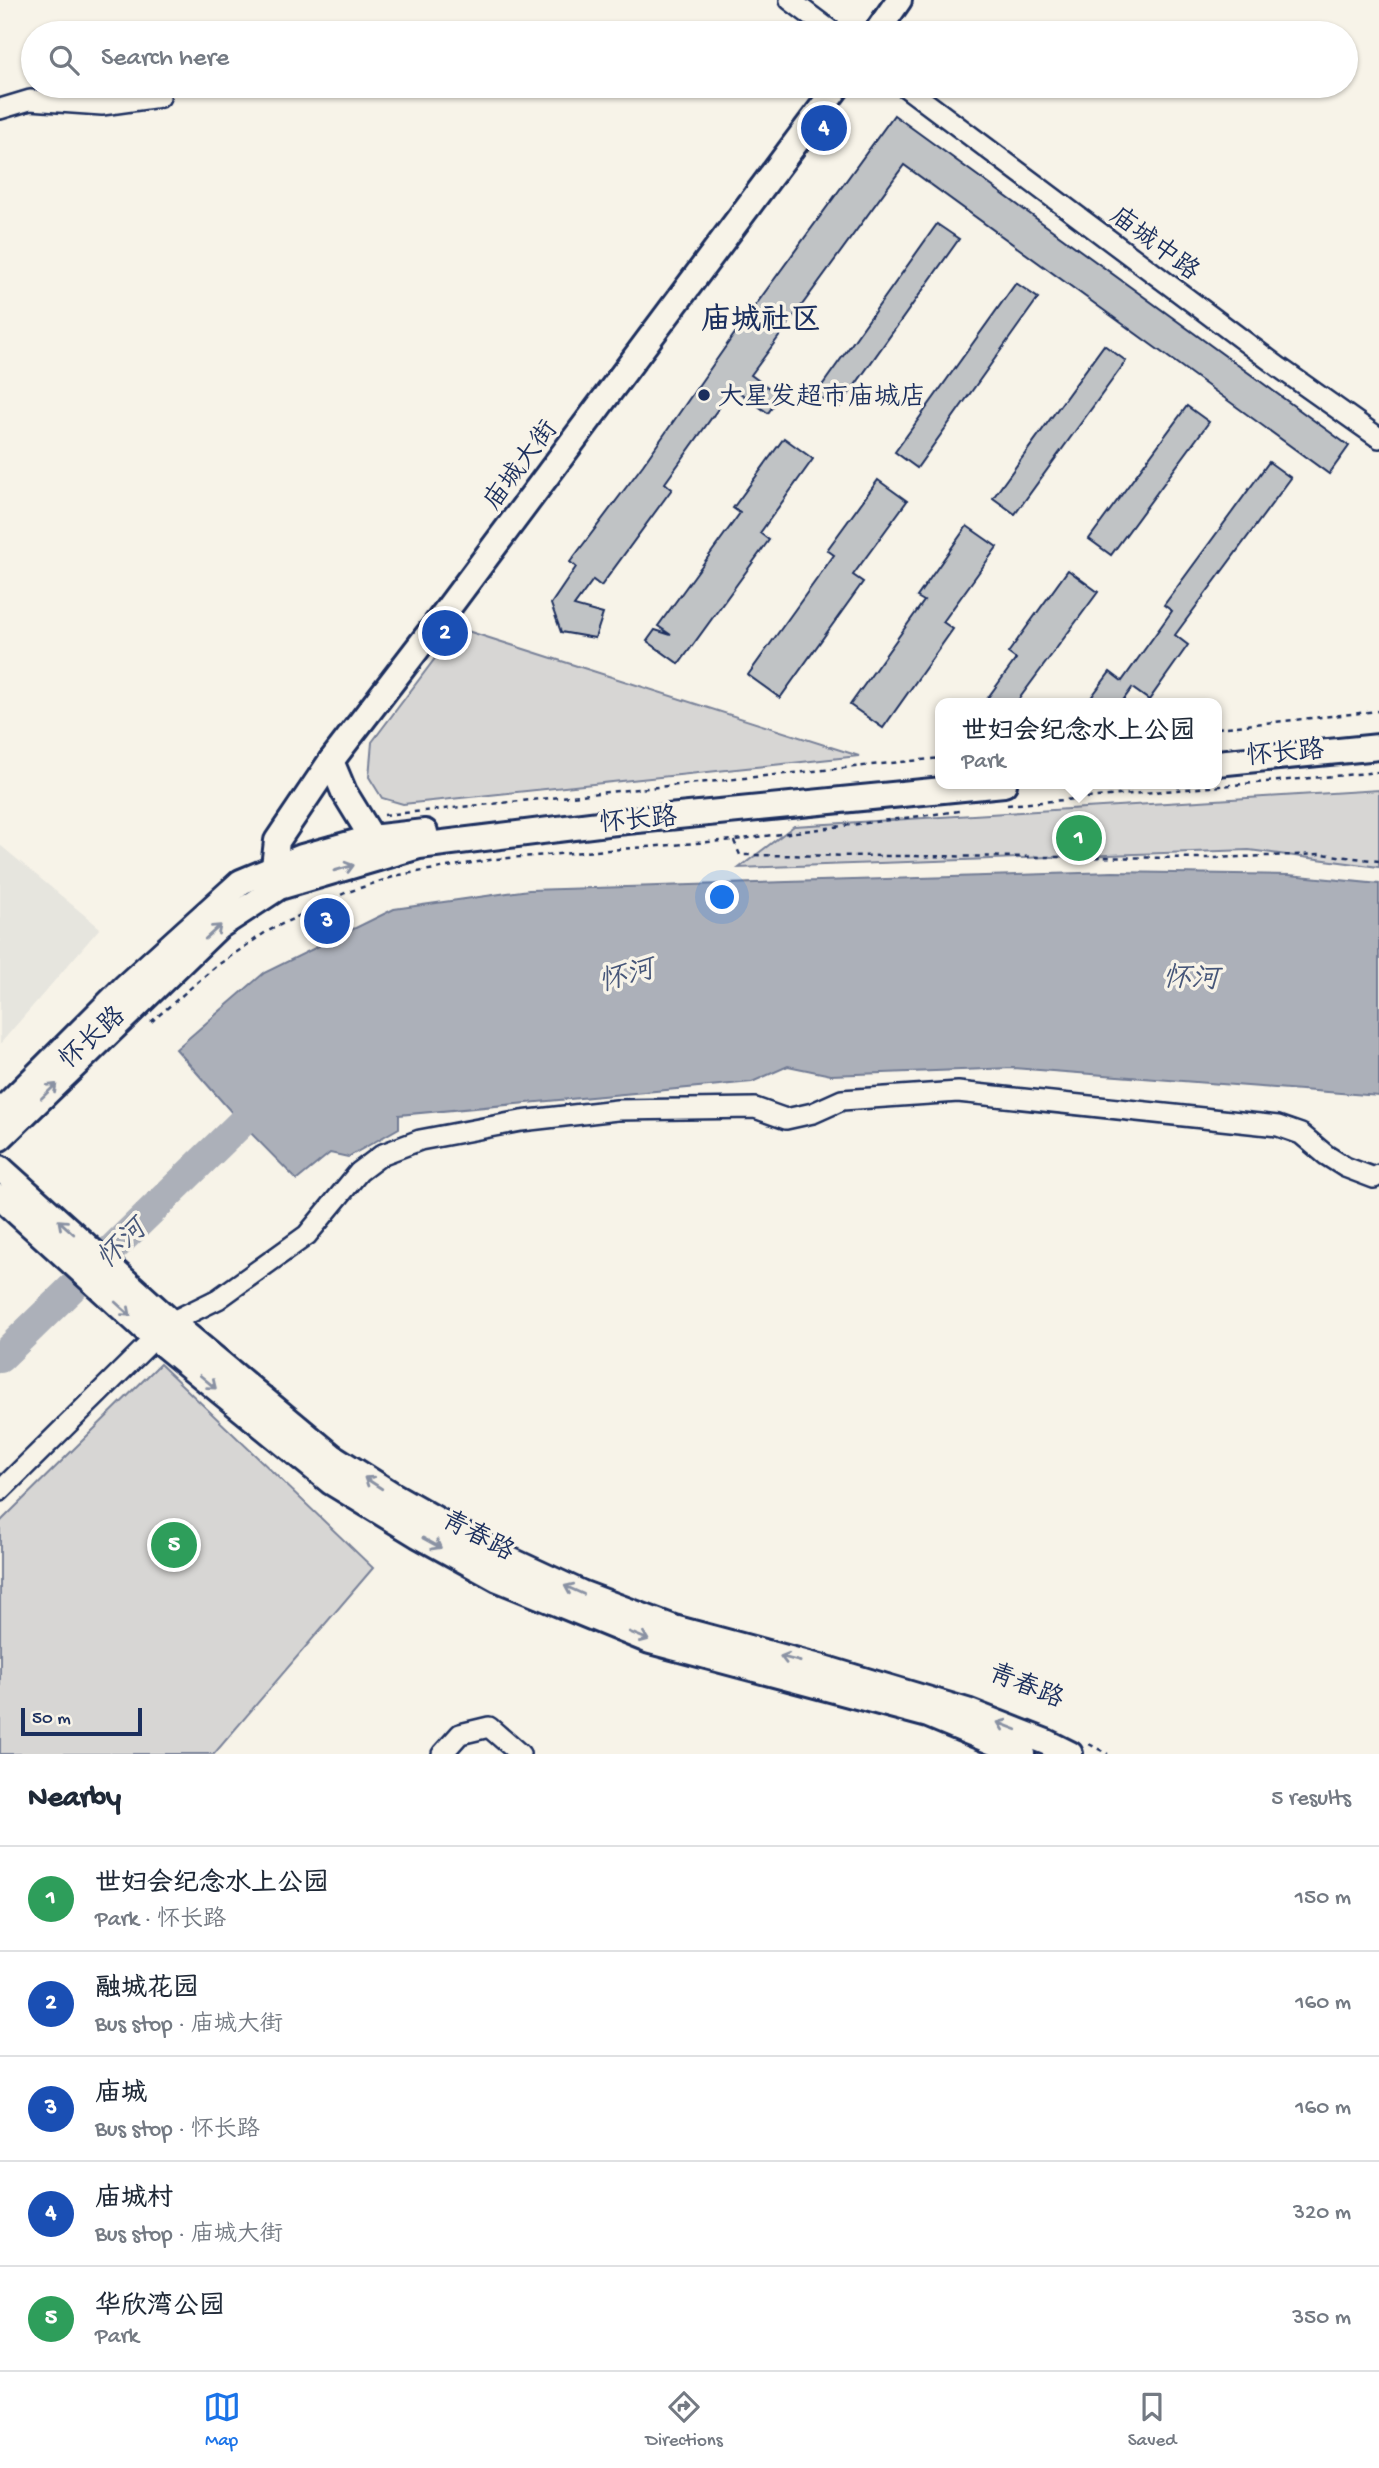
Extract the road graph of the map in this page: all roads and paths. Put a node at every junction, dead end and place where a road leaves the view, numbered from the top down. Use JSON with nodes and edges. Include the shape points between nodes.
{"nodes":[{"id":1,"x":790,"y":0,"type":"edge"},
{"id":2,"x":899,"y":0,"type":"edge"},
{"id":3,"x":818,"y":21,"type":"edge"},
{"id":4,"x":884,"y":21,"type":"edge"},
{"id":5,"x":154,"y":98,"type":"edge"},
{"id":6,"x":829,"y":98,"type":"edge"},
{"id":7,"x":920,"y":98,"type":"edge"},
{"id":8,"x":0,"y":108,"type":"edge"},
{"id":9,"x":1379,"y":438,"type":"edge"},
{"id":10,"x":1379,"y":711,"type":"edge"},
{"id":11,"x":1222,"y":727,"type":"edge"},
{"id":12,"x":1379,"y":732,"type":"edge"},
{"id":13,"x":1222,"y":747,"type":"edge"},
{"id":14,"x":1379,"y":747,"type":"edge"},
{"id":15,"x":331,"y":761,"type":"junction"},
{"id":16,"x":1222,"y":763,"type":"edge"},
{"id":17,"x":1379,"y":772,"type":"edge"},
{"id":18,"x":935,"y":775,"type":"edge"},
{"id":19,"x":1222,"y":782,"type":"edge"},
{"id":20,"x":1101,"y":789,"type":"edge"},
{"id":21,"x":1003,"y":795,"type":"edge"},
{"id":22,"x":962,"y":810,"type":"dead end"},
{"id":23,"x":734,"y":840,"type":"junction"},
{"id":24,"x":377,"y":847,"type":"junction"},
{"id":25,"x":1379,"y":861,"type":"edge"},
{"id":26,"x":277,"y":877,"type":"junction"},
{"id":27,"x":149,"y":1024,"type":"dead end"},
{"id":28,"x":0,"y":1112,"type":"edge"},
{"id":29,"x":0,"y":1138,"type":"edge"},
{"id":30,"x":0,"y":1168,"type":"edge"},
{"id":31,"x":1379,"y":1175,"type":"edge"},
{"id":32,"x":0,"y":1198,"type":"edge"},
{"id":33,"x":163,"y":1330,"type":"junction"},
{"id":34,"x":0,"y":1491,"type":"edge"},
{"id":35,"x":1078,"y":1749,"type":"edge"},
{"id":36,"x":442,"y":1754,"type":"edge"},
{"id":37,"x":520,"y":1754,"type":"edge"},
{"id":38,"x":1022,"y":1754,"type":"edge"},
{"id":39,"x":1108,"y":1754,"type":"edge"}],
"edges":[{"from":1,"to":3,"type":"street"},
{"from":2,"to":4,"type":"main road"},
{"from":5,"to":8,"type":"street","via":[[102,106],[30,100]]},
{"from":6,"to":15,"type":"main road","name":"庙城大街"},
{"from":7,"to":9,"type":"street","name":"庙城中路"},
{"from":10,"to":11,"type":"path","name":"怀长路"},
{"from":12,"to":13,"type":"main road","name":"怀长路"},
{"from":14,"to":16,"type":"main road","name":"怀长路"},
{"from":15,"to":24,"type":"main road"},
{"from":15,"to":26,"type":"main road","name":"庙城大街","via":[[276,841]]},
{"from":17,"to":19,"type":"path","name":"怀长路"},
{"from":18,"to":24,"type":"main road","name":"怀长路"},
{"from":20,"to":21,"type":"path","name":"怀长路"},
{"from":21,"to":24,"type":"main road","name":"怀长路","via":[[607,823]]},
{"from":22,"to":23,"type":"path","name":"怀长路"},
{"from":23,"to":25,"type":"path","via":[[740,855],[1212,858],[1322,854]]},
{"from":23,"to":27,"type":"path","name":"怀长路","via":[[496,859],[400,875],[345,893],[266,932],[215,967]]},
{"from":24,"to":26,"type":"main road","name":"怀长路"},
{"from":26,"to":28,"type":"main road","name":"怀长路","via":[[241,882],[125,987]]},
{"from":29,"to":26,"type":"main road","name":"怀长路","one_way":true,"via":[[218,927]]},
{"from":33,"to":30,"type":"main road","name":"青春路","one_way":true},
{"from":31,"to":33,"type":"street","via":[[1374,1178],[1345,1167],[1301,1134],[1278,1126],[958,1092],[842,1100],[786,1119],[755,1108],[720,1107],[617,1110],[521,1121],[420,1140],[383,1154],[359,1172],[307,1235],[218,1298]]},
{"from":32,"to":33,"type":"main road","name":"青春路","one_way":true},
{"from":33,"to":34,"type":"street"},
{"from":35,"to":33,"type":"main road","name":"青春路","one_way":true,"via":[[1046,1742],[967,1711],[674,1628],[581,1594],[497,1554],[393,1495],[333,1457]]},
{"from":33,"to":38,"type":"main road","name":"青春路","one_way":true,"via":[[331,1482],[498,1579],[650,1641],[928,1715]]},
{"from":35,"to":39,"type":"path"},
{"from":36,"to":37,"type":"street","via":[[460,1734],[489,1727]]}]}
